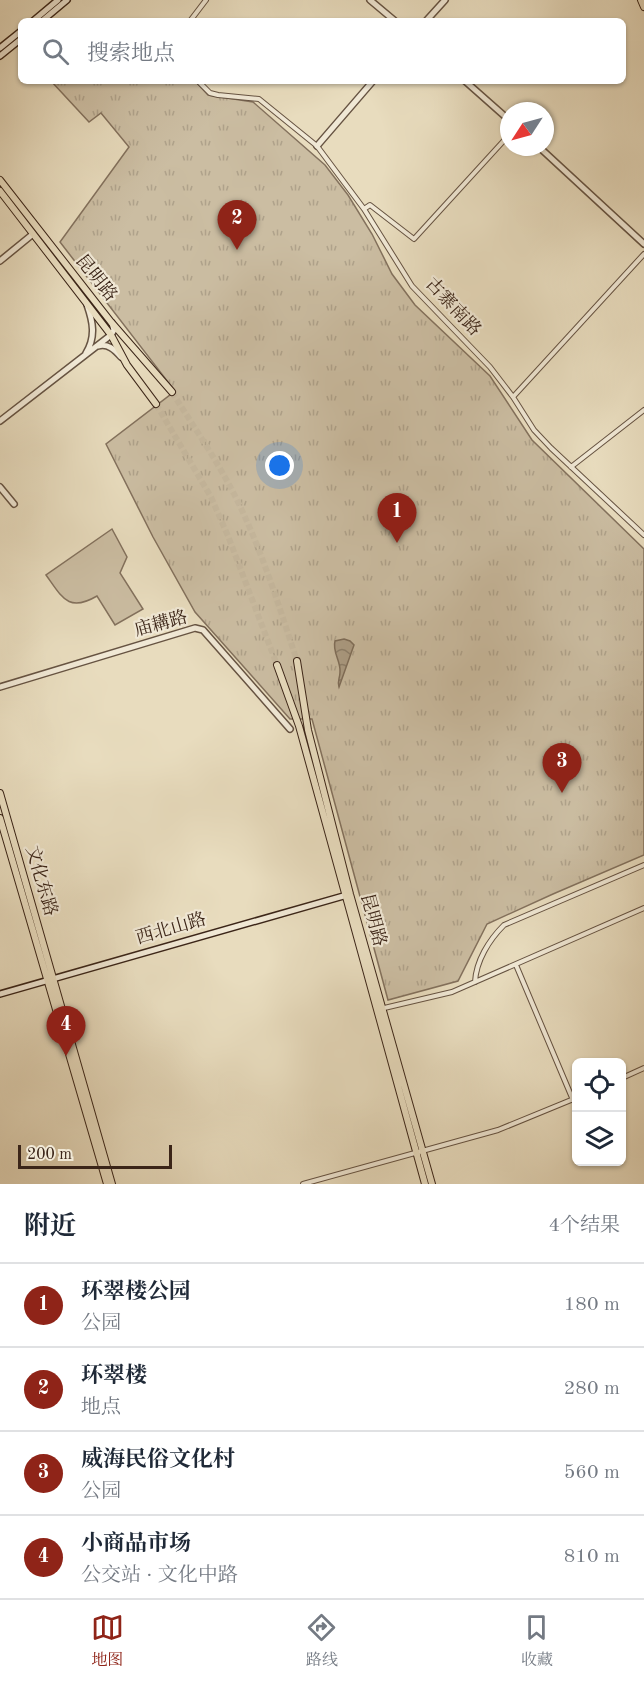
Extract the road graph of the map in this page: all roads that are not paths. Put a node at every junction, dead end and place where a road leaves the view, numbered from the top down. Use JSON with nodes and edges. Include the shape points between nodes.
{"nodes":[{"id":1,"x":58,"y":0,"type":"edge"},
{"id":2,"x":67,"y":0,"type":"edge"},
{"id":3,"x":196,"y":0,"type":"edge"},
{"id":4,"x":206,"y":0,"type":"edge"},
{"id":5,"x":370,"y":0,"type":"edge"},
{"id":6,"x":445,"y":0,"type":"edge"},
{"id":7,"x":641,"y":0,"type":"edge"},
{"id":8,"x":201,"y":6,"type":"junction"},
{"id":9,"x":644,"y":7,"type":"edge"},
{"id":10,"x":37,"y":18,"type":"edge"},
{"id":11,"x":46,"y":18,"type":"edge"},
{"id":12,"x":192,"y":18,"type":"edge"},
{"id":13,"x":391,"y":18,"type":"edge"},
{"id":14,"x":429,"y":18,"type":"edge"},
{"id":15,"x":18,"y":33,"type":"edge"},
{"id":16,"x":18,"y":41,"type":"edge"},
{"id":17,"x":0,"y":48,"type":"edge"},
{"id":18,"x":0,"y":56,"type":"edge"},
{"id":19,"x":201,"y":84,"type":"edge"},
{"id":20,"x":370,"y":84,"type":"edge"},
{"id":21,"x":468,"y":84,"type":"edge"},
{"id":22,"x":500,"y":112,"type":"edge"},
{"id":23,"x":500,"y":145,"type":"edge"},
{"id":24,"x":317,"y":146,"type":"junction"},
{"id":25,"x":549,"y":156,"type":"edge"},
{"id":26,"x":0,"y":180,"type":"edge"},
{"id":27,"x":0,"y":191,"type":"edge"},
{"id":28,"x":364,"y":209,"type":"junction"},
{"id":29,"x":33,"y":234,"type":"junction"},
{"id":30,"x":644,"y":244,"type":"edge"},
{"id":31,"x":644,"y":254,"type":"edge"},
{"id":32,"x":0,"y":261,"type":"edge"},
{"id":33,"x":85,"y":301,"type":"junction"},
{"id":34,"x":111,"y":322,"type":"junction"},
{"id":35,"x":111,"y":335,"type":"junction"},
{"id":36,"x":97,"y":346,"type":"junction"},
{"id":37,"x":85,"y":356,"type":"junction"},
{"id":38,"x":142,"y":357,"type":"junction"},
{"id":39,"x":127,"y":365,"type":"junction"},
{"id":40,"x":172,"y":392,"type":"tunnel mouth"},
{"id":41,"x":513,"y":397,"type":"junction"},
{"id":42,"x":156,"y":404,"type":"tunnel mouth"},
{"id":43,"x":644,"y":410,"type":"edge"},
{"id":44,"x":0,"y":420,"type":"edge"},
{"id":45,"x":571,"y":467,"type":"junction"},
{"id":46,"x":0,"y":487,"type":"edge"},
{"id":47,"x":14,"y":504,"type":"dead end"},
{"id":48,"x":644,"y":535,"type":"edge"},
{"id":49,"x":297,"y":661,"type":"tunnel mouth"},
{"id":50,"x":277,"y":665,"type":"tunnel mouth"},
{"id":51,"x":0,"y":687,"type":"edge"},
{"id":52,"x":290,"y":729,"type":"dead end"},
{"id":53,"x":0,"y":793,"type":"edge"},
{"id":54,"x":0,"y":818,"type":"edge"},
{"id":55,"x":644,"y":865,"type":"edge"},
{"id":56,"x":348,"y":895,"type":"junction"},
{"id":57,"x":644,"y":908,"type":"edge"},
{"id":58,"x":516,"y":965,"type":"junction"},
{"id":59,"x":51,"y":978,"type":"junction"},
{"id":60,"x":475,"y":982,"type":"junction"},
{"id":61,"x":0,"y":994,"type":"edge"},
{"id":62,"x":380,"y":1009,"type":"junction"},
{"id":63,"x":644,"y":1068,"type":"edge"},
{"id":64,"x":626,"y":1076,"type":"edge"},
{"id":65,"x":572,"y":1092,"type":"edge"},
{"id":66,"x":572,"y":1100,"type":"edge"},
{"id":67,"x":419,"y":1152,"type":"junction"},
{"id":68,"x":107,"y":1184,"type":"edge"},
{"id":69,"x":112,"y":1184,"type":"edge"},
{"id":70,"x":303,"y":1184,"type":"edge"},
{"id":71,"x":425,"y":1184,"type":"edge"},
{"id":72,"x":432,"y":1184,"type":"edge"}],
"edges":[{"from":1,"to":10,"type":"street"},
{"from":2,"to":11,"type":"street"},
{"from":3,"to":8,"type":"street"},
{"from":4,"to":8,"type":"street"},
{"from":5,"to":13,"type":"street"},
{"from":6,"to":14,"type":"street"},
{"from":7,"to":9,"type":"main road"},
{"from":8,"to":12,"type":"street"},
{"from":15,"to":17,"type":"street"},
{"from":16,"to":18,"type":"street"},
{"from":19,"to":24,"type":"street","name":"古寨南路","via":[[210,93],[259,99]]},
{"from":20,"to":24,"type":"street"},
{"from":21,"to":22,"type":"street"},
{"from":23,"to":28,"type":"street","via":[[414,238],[370,205]]},
{"from":24,"to":28,"type":"street","name":"古寨南路"},
{"from":25,"to":30,"type":"street"},
{"from":26,"to":34,"type":"main road","name":"昆明路"},
{"from":27,"to":29,"type":"main road","name":"昆明路"},
{"from":28,"to":41,"type":"street","name":"古寨南路","via":[[412,286],[490,367]]},
{"from":29,"to":32,"type":"street"},
{"from":29,"to":33,"type":"main road","name":"昆明路"},
{"from":31,"to":41,"type":"street"},
{"from":33,"to":35,"type":"main road","name":"昆明路"},
{"from":33,"to":37,"type":"street","via":[[93,339]]},
{"from":34,"to":35,"type":"street"},
{"from":34,"to":38,"type":"main road","name":"昆明路"},
{"from":35,"to":36,"type":"street"},
{"from":35,"to":39,"type":"main road","name":"昆明路"},
{"from":36,"to":37,"type":"street"},
{"from":36,"to":39,"type":"street","via":[[111,347]]},
{"from":37,"to":44,"type":"street"},
{"from":38,"to":39,"type":"main road","via":[[138,364]]},
{"from":38,"to":40,"type":"main road","name":"昆明路"},
{"from":39,"to":42,"type":"main road","name":"昆明路"},
{"from":41,"to":45,"type":"street","name":"古寨南路","via":[[534,430]]},
{"from":43,"to":45,"type":"street"},
{"from":45,"to":48,"type":"street","name":"古寨南路"},
{"from":46,"to":47,"type":"street"},
{"from":49,"to":56,"type":"main road","name":"昆明路","via":[[307,724]]},
{"from":50,"to":56,"type":"main road","name":"昆明路","via":[[299,726]]},
{"from":51,"to":52,"type":"street","name":"庙耩路","via":[[195,628],[203,630]]},
{"from":53,"to":59,"type":"main road","name":"文化东路"},
{"from":54,"to":59,"type":"main road"},
{"from":55,"to":60,"type":"street","via":[[504,925],[494,935],[476,969]]},
{"from":56,"to":59,"type":"street","name":"西北山路"},
{"from":56,"to":62,"type":"main road","name":"昆明路"},
{"from":57,"to":58,"type":"street"},
{"from":58,"to":60,"type":"street"},
{"from":58,"to":65,"type":"street"},
{"from":59,"to":61,"type":"street","name":"西北山路"},
{"from":59,"to":68,"type":"main road"},
{"from":59,"to":69,"type":"main road"},
{"from":60,"to":62,"type":"street","via":[[452,992]]},
{"from":62,"to":67,"type":"main road","name":"昆明路"},
{"from":63,"to":64,"type":"street"},
{"from":66,"to":67,"type":"street","via":[[498,1130]]},
{"from":67,"to":70,"type":"street"},
{"from":67,"to":71,"type":"main road","name":"昆明路"},
{"from":67,"to":72,"type":"main road","name":"昆明路"}]}
